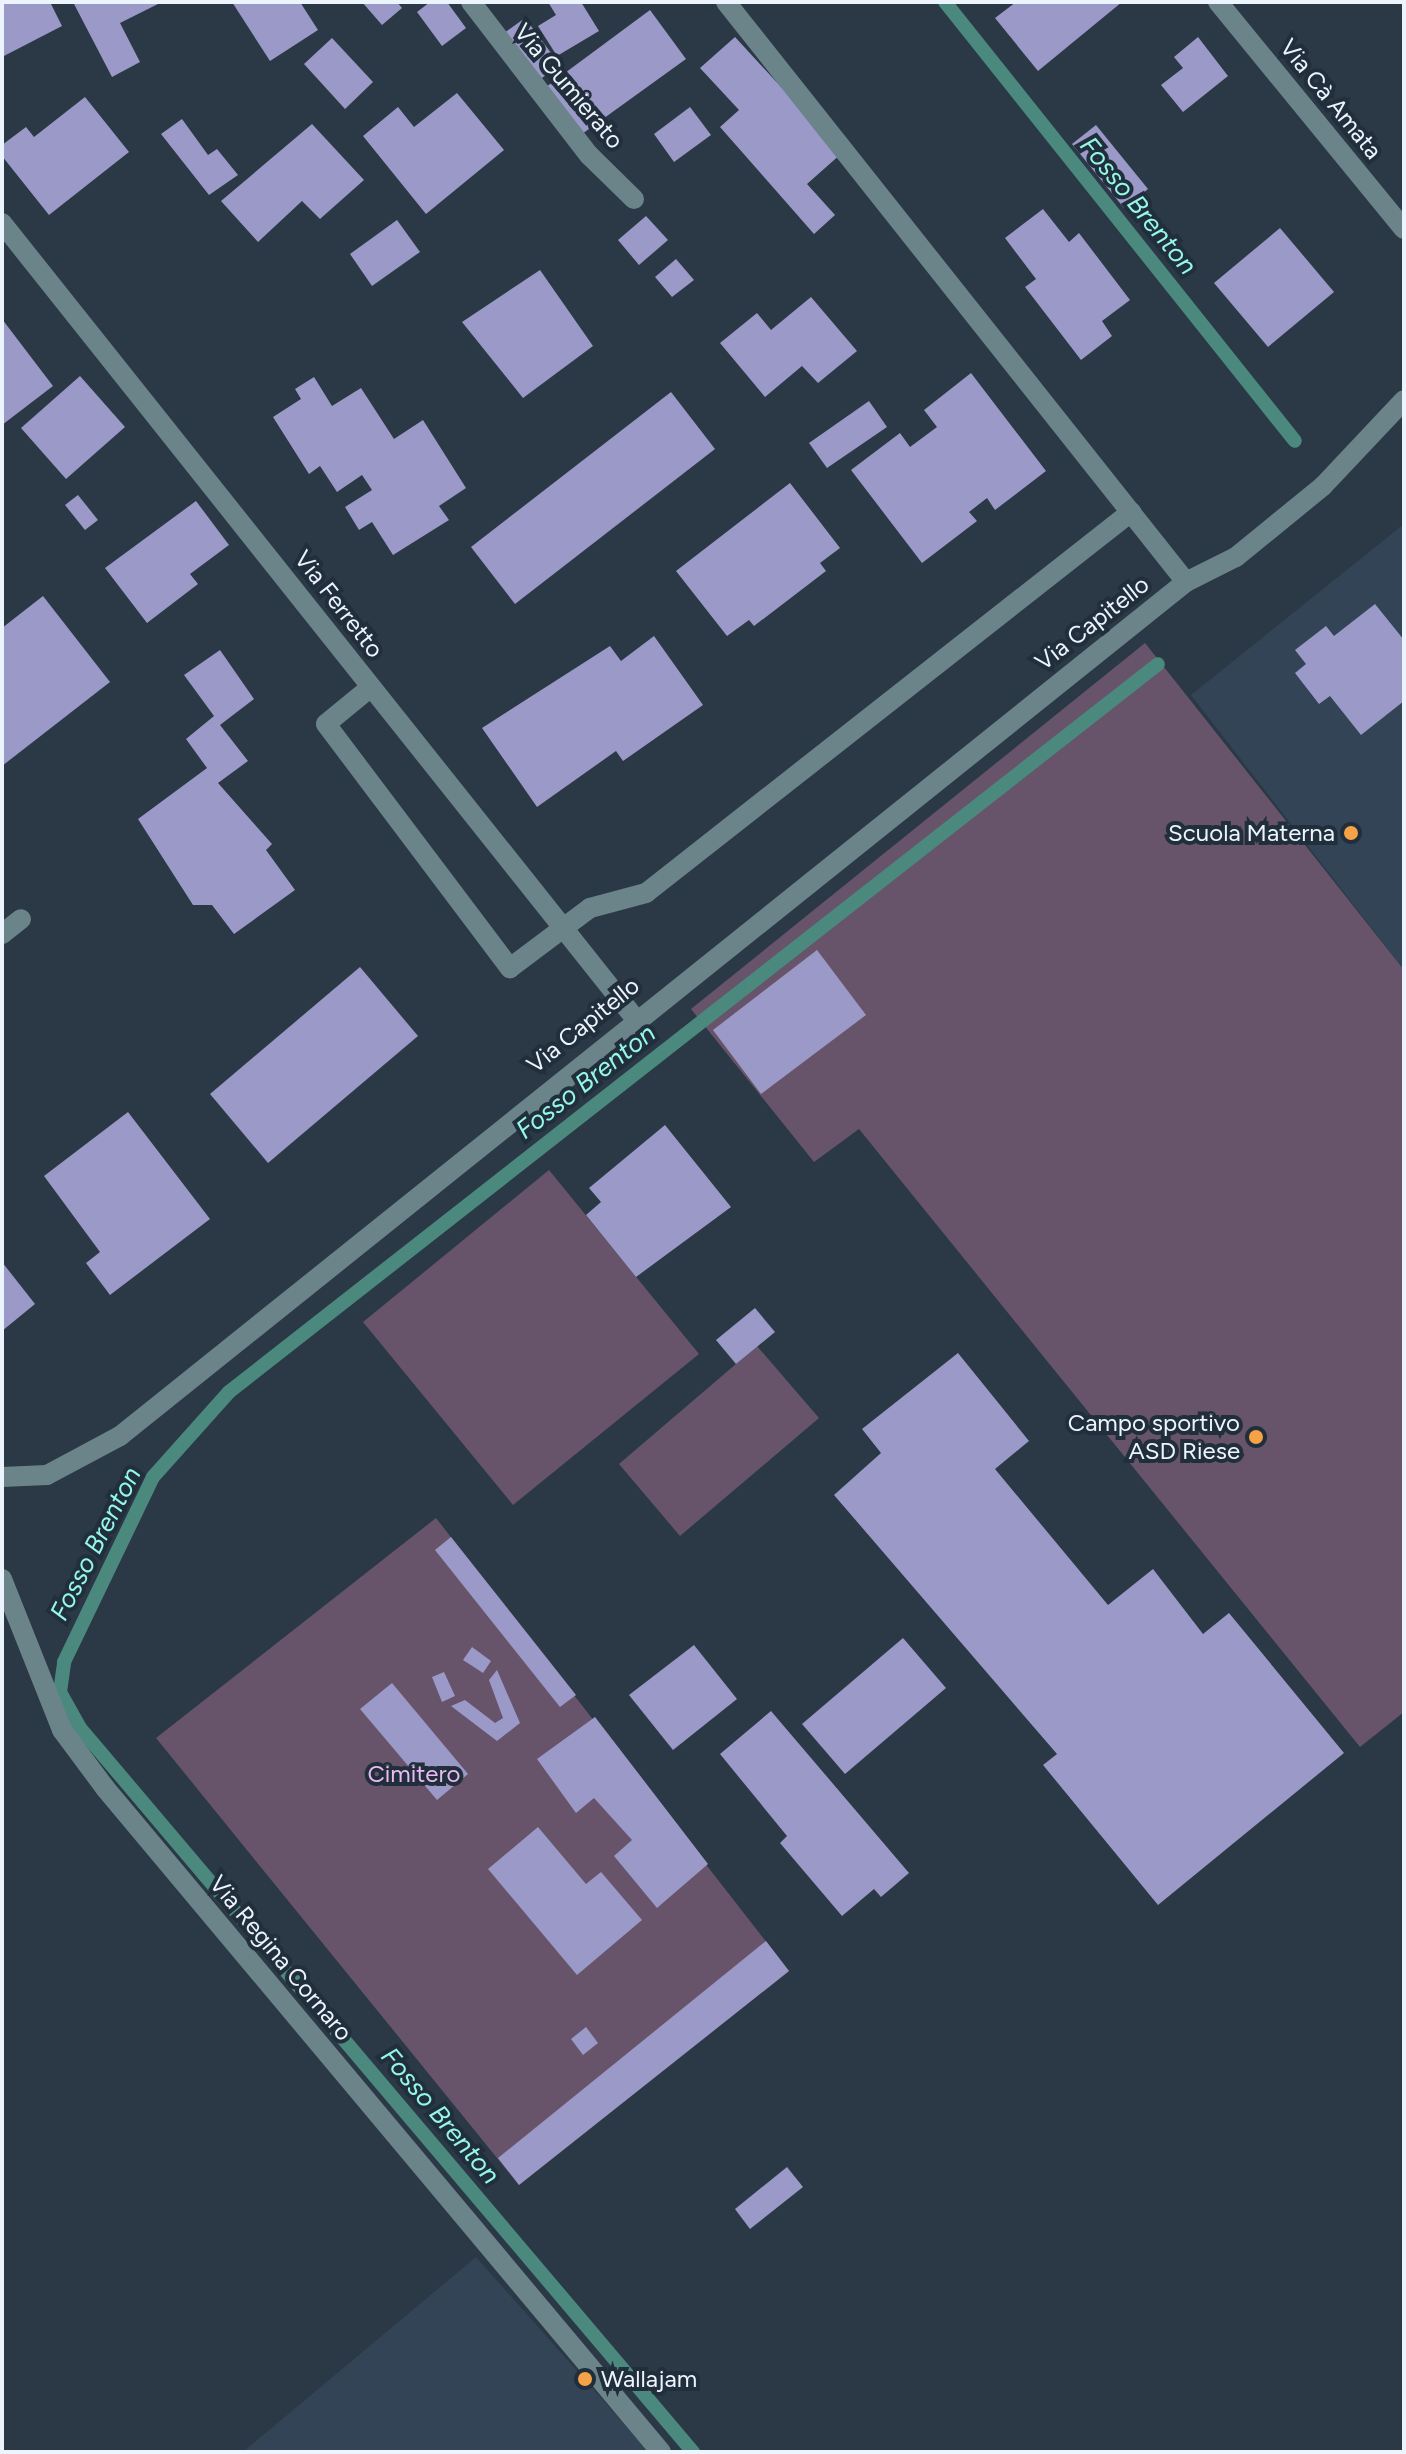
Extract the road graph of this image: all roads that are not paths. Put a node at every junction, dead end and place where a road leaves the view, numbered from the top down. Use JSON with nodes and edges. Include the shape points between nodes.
{"nodes":[{"id":1,"x":471,"y":2,"type":"edge"},
{"id":2,"x":726,"y":2,"type":"edge"},
{"id":3,"x":1218,"y":2,"type":"edge"},
{"id":4,"x":634,"y":199,"type":"dead end"},
{"id":5,"x":2,"y":223,"type":"edge"},
{"id":6,"x":1404,"y":229,"type":"edge"},
{"id":7,"x":1404,"y":400,"type":"edge"},
{"id":8,"x":1131,"y":512,"type":"junction"},
{"id":9,"x":1186,"y":582,"type":"junction"},
{"id":10,"x":371,"y":687,"type":"junction"},
{"id":11,"x":21,"y":919,"type":"dead end"},
{"id":12,"x":561,"y":924,"type":"junction"},
{"id":13,"x":2,"y":934,"type":"edge"},
{"id":14,"x":634,"y":1017,"type":"junction"},
{"id":15,"x":2,"y":1477,"type":"edge"},
{"id":16,"x":2,"y":1579,"type":"edge"},
{"id":17,"x":661,"y":2452,"type":"edge"}],
"edges":[{"from":1,"to":4,"type":"street","name":"Via Gumierato","via":[[579,143]]},
{"from":2,"to":8,"type":"street","name":"Via Capitello"},
{"from":3,"to":6,"type":"street","name":"Via Cà Amata"},
{"from":5,"to":10,"type":"street","name":"Via Ferretto"},
{"from":7,"to":9,"type":"street","name":"Via Capitello","via":[[1323,486],[1236,557]]},
{"from":8,"to":9,"type":"street","name":"Via Capitello"},
{"from":8,"to":12,"type":"street","via":[[646,893]]},
{"from":9,"to":14,"type":"street","name":"Via Capitello"},
{"from":10,"to":12,"type":"street","name":"Via Ferretto"},
{"from":10,"to":12,"type":"street","via":[[326,724],[510,968]]},
{"from":11,"to":13,"type":"street"},
{"from":12,"to":14,"type":"street","name":"Via Ferretto"},
{"from":14,"to":15,"type":"street","name":"Via Capitello","via":[[120,1436],[47,1475]]},
{"from":16,"to":17,"type":"street","name":"Via Regina Cornaro","via":[[62,1730],[105,1788]]}]}
